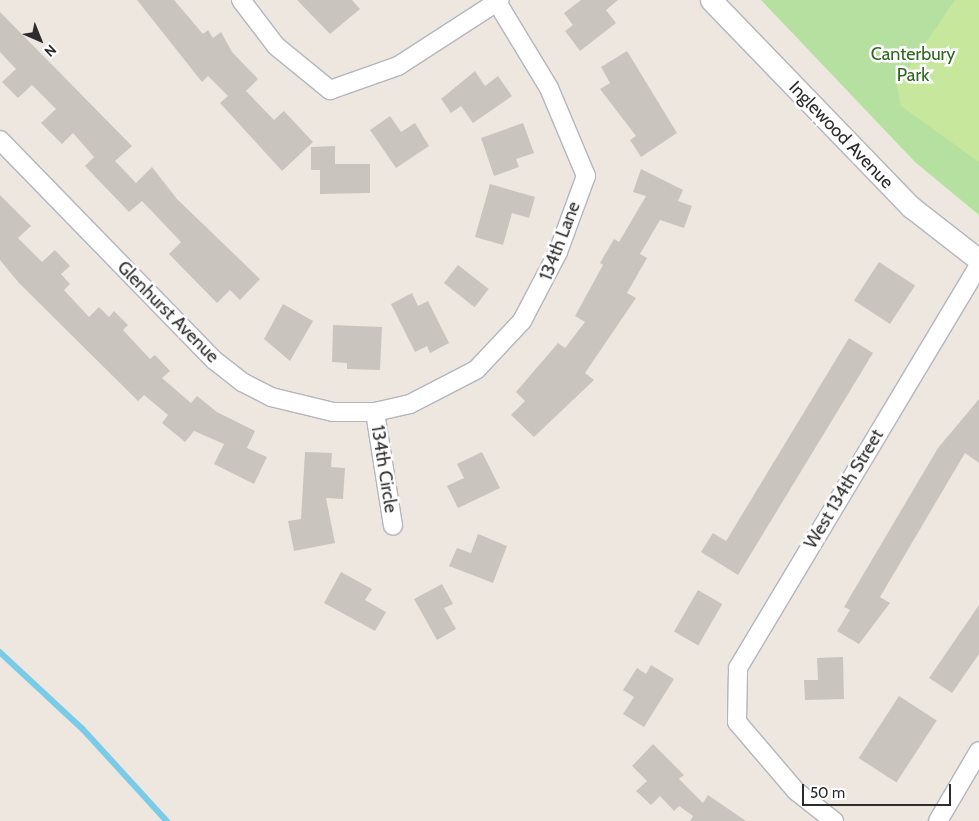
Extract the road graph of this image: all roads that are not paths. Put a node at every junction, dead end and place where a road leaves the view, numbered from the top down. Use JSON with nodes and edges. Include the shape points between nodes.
{"nodes":[{"id":1,"x":241,"y":0,"type":"edge"},
{"id":2,"x":711,"y":0,"type":"edge"},
{"id":3,"x":499,"y":1,"type":"edge"},
{"id":4,"x":0,"y":140,"type":"edge"},
{"id":5,"x":979,"y":260,"type":"edge"},
{"id":6,"x":979,"y":266,"type":"edge"},
{"id":7,"x":374,"y":412,"type":"junction"},
{"id":8,"x":393,"y":526,"type":"dead end"},
{"id":9,"x":979,"y":751,"type":"edge"},
{"id":10,"x":834,"y":821,"type":"edge"},
{"id":11,"x":938,"y":821,"type":"edge"}],
"edges":[{"from":1,"to":3,"type":"street","via":[[276,46],[330,90],[398,66]]},
{"from":2,"to":5,"type":"street","name":"Inglewood Avenue","via":[[911,207]]},
{"from":3,"to":7,"type":"street","name":"134th Lane","via":[[548,88],[586,176],[542,287],[499,349],[446,389]]},
{"from":4,"to":7,"type":"street","name":"Glenhurst Avenue","via":[[214,360],[242,382],[302,408]]},
{"from":6,"to":10,"type":"street","name":"West 134th Street","via":[[738,668],[737,722],[796,791]]},
{"from":7,"to":8,"type":"street","name":"134th Circle"},
{"from":9,"to":11,"type":"street"}]}
